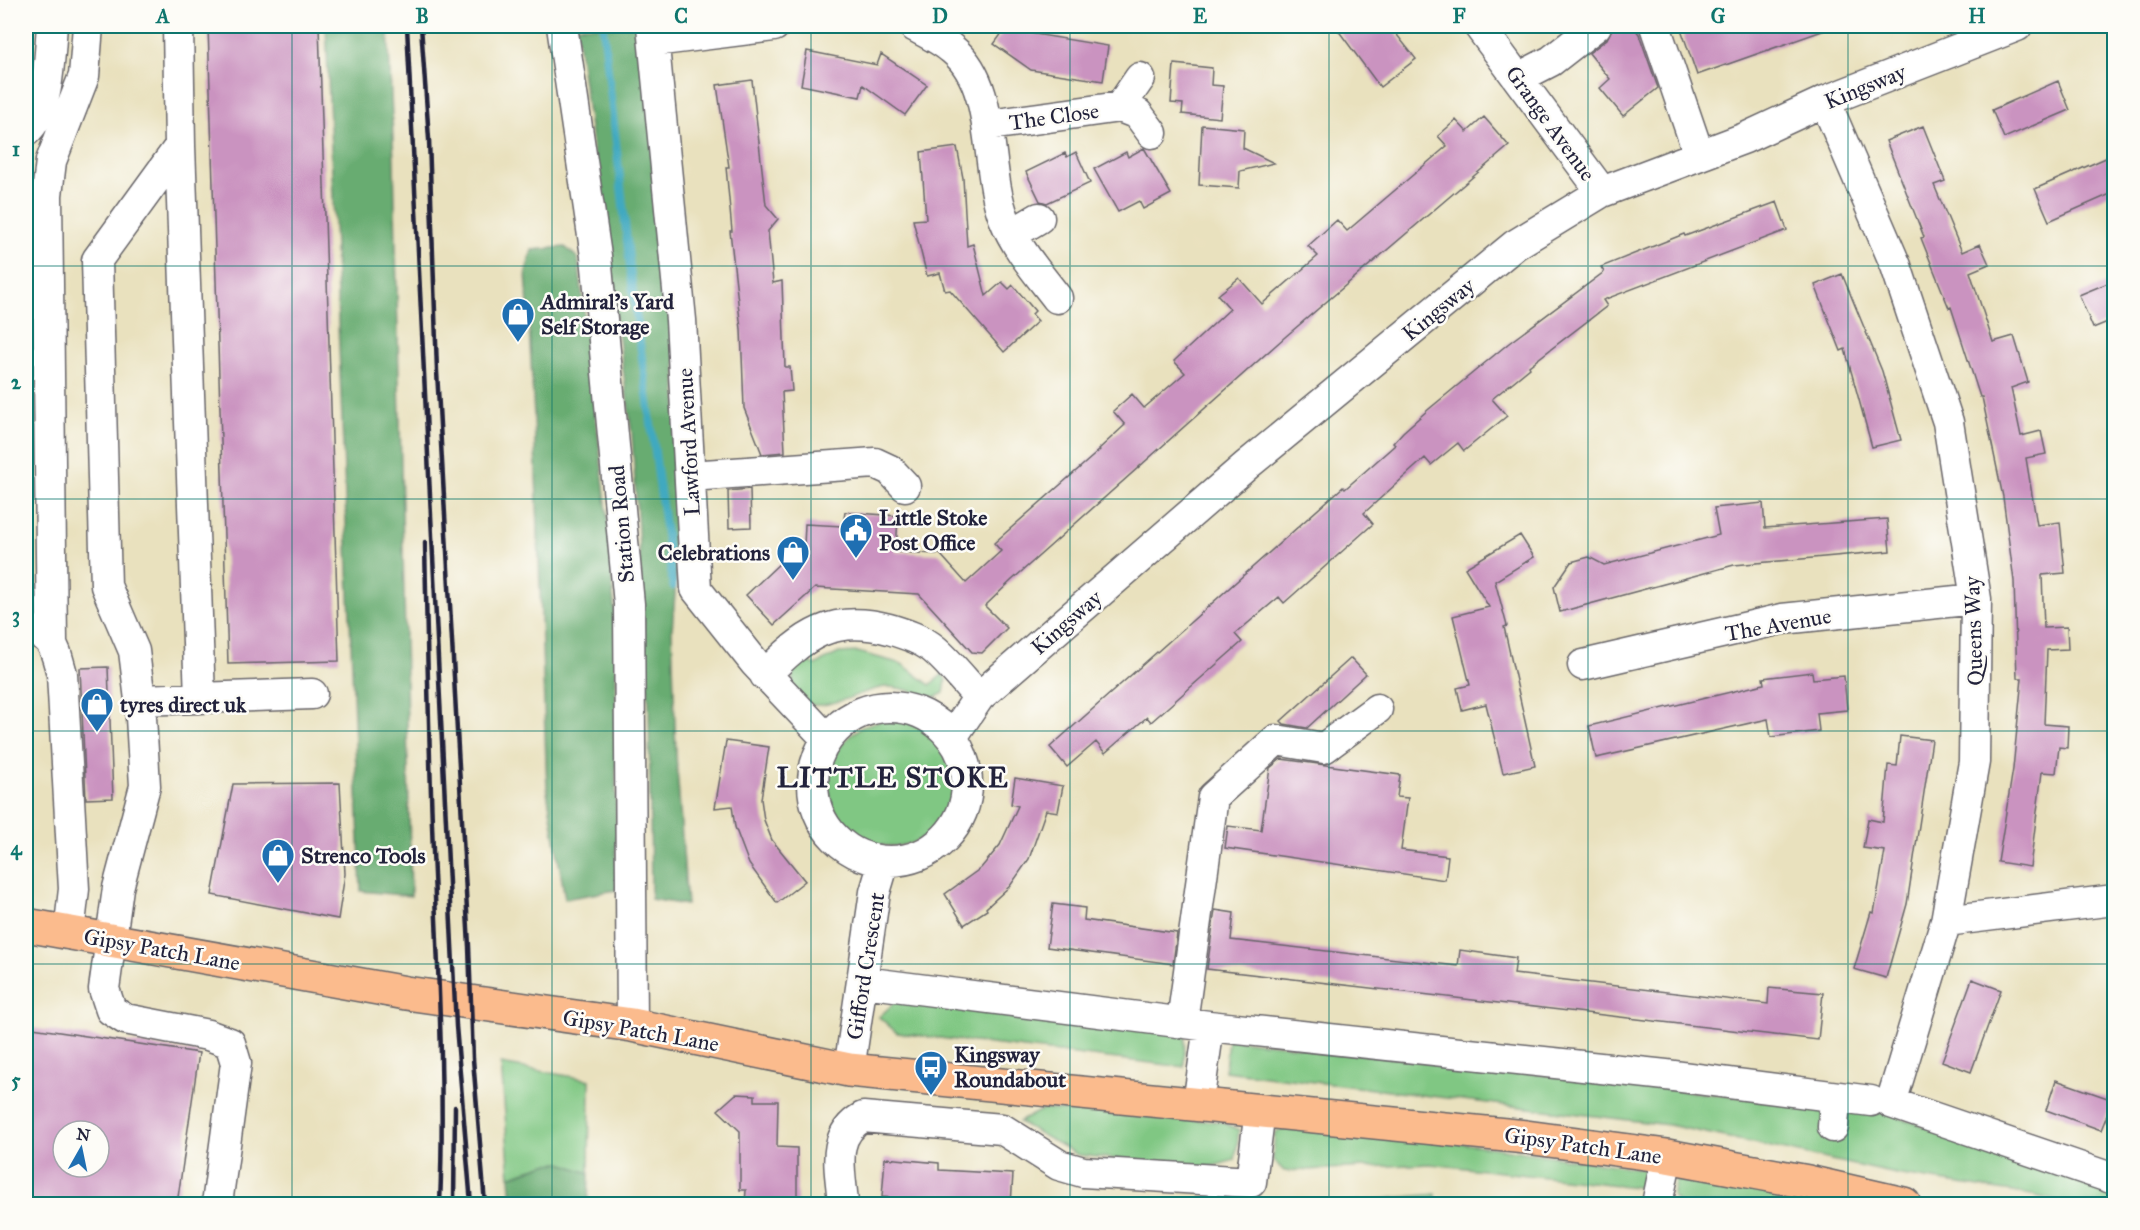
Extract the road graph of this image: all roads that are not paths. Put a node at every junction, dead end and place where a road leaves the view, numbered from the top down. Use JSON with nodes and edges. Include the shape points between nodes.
{"nodes":[{"id":1,"x":52,"y":26,"type":"edge"},
{"id":2,"x":87,"y":26,"type":"edge"},
{"id":3,"x":178,"y":26,"type":"edge"},
{"id":4,"x":562,"y":26,"type":"edge"},
{"id":5,"x":774,"y":26,"type":"edge"},
{"id":6,"x":914,"y":26,"type":"edge"},
{"id":7,"x":1479,"y":26,"type":"edge"},
{"id":8,"x":1596,"y":26,"type":"edge"},
{"id":9,"x":1655,"y":26,"type":"edge"},
{"id":10,"x":2017,"y":26,"type":"edge"},
{"id":11,"x":653,"y":33,"type":"edge"},
{"id":12,"x":1140,"y":78,"type":"dead end"},
{"id":13,"x":1518,"y":78,"type":"junction"},
{"id":14,"x":1825,"y":101,"type":"junction"},
{"id":15,"x":1120,"y":107,"type":"junction"},
{"id":16,"x":989,"y":125,"type":"junction"},
{"id":17,"x":26,"y":130,"type":"edge"},
{"id":18,"x":1152,"y":133,"type":"dead end"},
{"id":19,"x":180,"y":146,"type":"junction"},
{"id":20,"x":1699,"y":155,"type":"junction"},
{"id":21,"x":1602,"y":192,"type":"junction"},
{"id":22,"x":1039,"y":218,"type":"dead end"},
{"id":23,"x":1012,"y":234,"type":"junction"},
{"id":24,"x":1057,"y":297,"type":"dead end"},
{"id":25,"x":690,"y":476,"type":"junction"},
{"id":26,"x":905,"y":486,"type":"dead end"},
{"id":27,"x":1976,"y":599,"type":"junction"},
{"id":28,"x":26,"y":630,"type":"edge"},
{"id":29,"x":52,"y":642,"type":"junction"},
{"id":30,"x":1583,"y":666,"type":"dead end"},
{"id":31,"x":765,"y":675,"type":"junction"},
{"id":32,"x":312,"y":694,"type":"dead end"},
{"id":33,"x":979,"y":697,"type":"junction"},
{"id":34,"x":200,"y":698,"type":"junction"},
{"id":35,"x":140,"y":700,"type":"junction"},
{"id":36,"x":1377,"y":709,"type":"dead end"},
{"id":37,"x":951,"y":737,"type":"junction"},
{"id":38,"x":826,"y":740,"type":"junction"},
{"id":39,"x":884,"y":862,"type":"junction"},
{"id":40,"x":2115,"y":900,"type":"edge"},
{"id":41,"x":1946,"y":921,"type":"junction"},
{"id":42,"x":26,"y":925,"type":"edge"},
{"id":43,"x":69,"y":933,"type":"junction"},
{"id":44,"x":113,"y":940,"type":"junction"},
{"id":45,"x":863,"y":982,"type":"junction"},
{"id":46,"x":1195,"y":1024,"type":"junction"},
{"id":47,"x":632,"y":1025,"type":"junction"},
{"id":48,"x":849,"y":1070,"type":"junction"},
{"id":49,"x":1881,"y":1102,"type":"junction"},
{"id":50,"x":1198,"y":1104,"type":"junction"},
{"id":51,"x":1260,"y":1110,"type":"junction"},
{"id":52,"x":1667,"y":1156,"type":"junction"},
{"id":53,"x":2115,"y":1179,"type":"edge"},
{"id":54,"x":217,"y":1204,"type":"edge"},
{"id":55,"x":843,"y":1204,"type":"edge"},
{"id":56,"x":1657,"y":1204,"type":"edge"},
{"id":57,"x":1904,"y":1204,"type":"edge"}],
"edges":[{"from":1,"to":17,"type":"street","via":[[46,88],[33,125]]},
{"from":2,"to":29,"type":"street","via":[[84,76],[51,161],[47,195]]},
{"from":3,"to":19,"type":"street"},
{"from":4,"to":47,"type":"street","name":"Station Road","via":[[596,256],[629,604]]},
{"from":5,"to":11,"type":"street"},
{"from":6,"to":16,"type":"street","name":"The Close","via":[[955,51],[983,100]]},
{"from":7,"to":13,"type":"street","name":"Grange Avenue"},
{"from":8,"to":13,"type":"street","via":[[1551,61]]},
{"from":9,"to":20,"type":"street"},
{"from":10,"to":14,"type":"street","name":"Kingsway"},
{"from":11,"to":25,"type":"street","name":"Lawford Avenue","via":[[681,320]]},
{"from":12,"to":15,"type":"street","name":"The Close"},
{"from":13,"to":21,"type":"street","name":"Grange Avenue"},
{"from":14,"to":20,"type":"street","name":"Kingsway"},
{"from":14,"to":27,"type":"street","name":"Queens Way","via":[[1896,266],[1948,422]]},
{"from":15,"to":16,"type":"street","name":"The Close"},
{"from":15,"to":18,"type":"street","name":"The Close","via":[[1138,114]]},
{"from":16,"to":23,"type":"street","name":"The Close","via":[[992,168]]},
{"from":19,"to":34,"type":"street"},
{"from":19,"to":35,"type":"street","via":[[97,260],[106,586],[134,651]]},
{"from":20,"to":21,"type":"street","name":"Kingsway"},
{"from":21,"to":33,"type":"street","name":"Kingsway","via":[[1515,245],[1247,465]]},
{"from":22,"to":23,"type":"street"},
{"from":23,"to":24,"type":"street","name":"The Close","via":[[1023,255]]},
{"from":25,"to":26,"type":"street","via":[[875,464],[890,470]]},
{"from":25,"to":31,"type":"street","name":"Lawford Avenue","via":[[696,589]]},
{"from":27,"to":30,"type":"street","name":"The Avenue","via":[[1782,619]]},
{"from":27,"to":41,"type":"street","name":"Queens Way","via":[[1974,762]]},
{"from":28,"to":29,"type":"street","via":[[39,631]]},
{"from":29,"to":43,"type":"street","via":[[62,674],[74,890]]},
{"from":31,"to":33,"type":"street","via":[[787,652],[815,632],[839,624],[871,624],[908,634],[934,649]]},
{"from":31,"to":38,"type":"street","name":"Lawford Avenue"},
{"from":32,"to":34,"type":"street"},
{"from":33,"to":37,"type":"street","name":"Kingsway"},
{"from":34,"to":35,"type":"street"},
{"from":35,"to":44,"type":"street","via":[[145,786],[118,888]]},
{"from":36,"to":46,"type":"street","via":[[1324,748],[1276,740],[1213,797]]},
{"from":37,"to":38,"type":"street","via":[[934,720],[912,710],[888,707],[865,711],[843,722]]},
{"from":37,"to":39,"type":"street","via":[[964,759],[968,784],[964,809],[956,824],[933,849],[910,860]]},
{"from":38,"to":39,"type":"street","via":[[816,760],[812,783],[815,806],[841,845]]},
{"from":39,"to":45,"type":"street","name":"Gifford Crescent","via":[[875,892]]},
{"from":40,"to":41,"type":"street"},
{"from":41,"to":49,"type":"street","name":"Queens Way"},
{"from":42,"to":43,"type":"main road","name":"Gipsy Patch Lane"},
{"from":43,"to":44,"type":"main road","name":"Gipsy Patch Lane"},
{"from":44,"to":47,"type":"main road","name":"Gipsy Patch Lane","via":[[406,993]]},
{"from":44,"to":54,"type":"street","via":[[104,989],[111,1010],[125,1019],[230,1043],[236,1063]]},
{"from":45,"to":46,"type":"street"},
{"from":45,"to":48,"type":"street","name":"Gifford Crescent"},
{"from":46,"to":49,"type":"street","via":[[1666,1075],[1834,1112]]},
{"from":46,"to":50,"type":"street"},
{"from":47,"to":48,"type":"main road","name":"Gipsy Patch Lane"},
{"from":48,"to":50,"type":"main road","name":"Gipsy Patch Lane"},
{"from":49,"to":53,"type":"street"},
{"from":50,"to":51,"type":"main road","name":"Gipsy Patch Lane"},
{"from":51,"to":52,"type":"main road","name":"Gipsy Patch Lane","via":[[1526,1137]]},
{"from":51,"to":55,"type":"street","via":[[1251,1182],[1083,1172],[1059,1165],[1002,1129],[863,1117],[849,1125],[840,1144]]},
{"from":52,"to":56,"type":"street"},
{"from":52,"to":57,"type":"main road","name":"Gipsy Patch Lane"}]}
